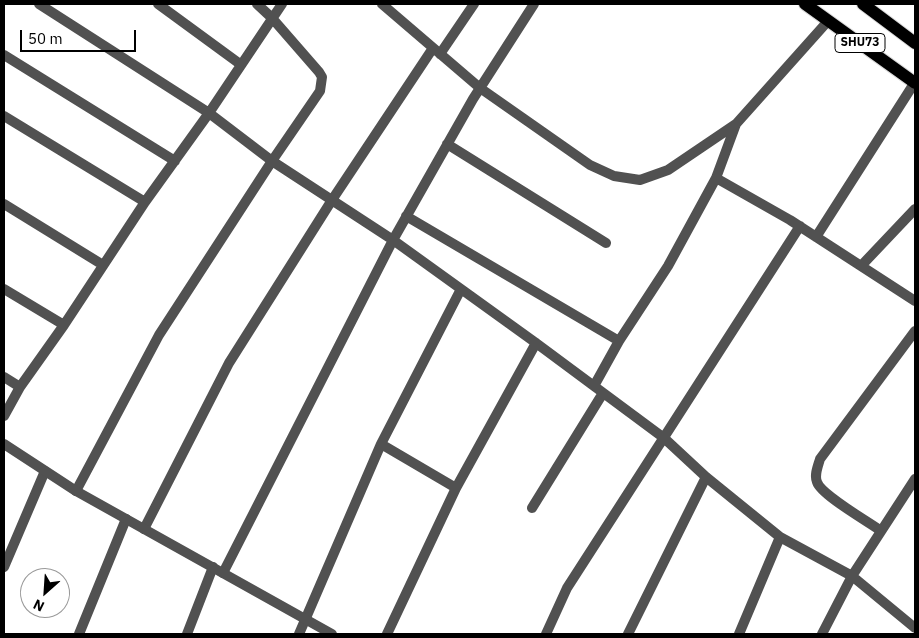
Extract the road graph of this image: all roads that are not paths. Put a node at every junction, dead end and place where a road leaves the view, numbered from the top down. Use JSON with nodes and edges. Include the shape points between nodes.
{"nodes":[{"id":1,"x":39,"y":4,"type":"edge"},
{"id":2,"x":158,"y":4,"type":"edge"},
{"id":3,"x":257,"y":4,"type":"edge"},
{"id":4,"x":282,"y":4,"type":"edge"},
{"id":5,"x":382,"y":4,"type":"edge"},
{"id":6,"x":474,"y":4,"type":"edge"},
{"id":7,"x":534,"y":4,"type":"edge"},
{"id":8,"x":805,"y":4,"type":"edge"},
{"id":9,"x":863,"y":4,"type":"edge"},
{"id":10,"x":272,"y":18,"type":"junction"},
{"id":11,"x":828,"y":21,"type":"junction"},
{"id":12,"x":915,"y":43,"type":"edge"},
{"id":13,"x":437,"y":51,"type":"junction"},
{"id":14,"x":4,"y":55,"type":"edge"},
{"id":15,"x":240,"y":64,"type":"junction"},
{"id":16,"x":915,"y":83,"type":"edge"},
{"id":17,"x":480,"y":88,"type":"junction"},
{"id":18,"x":209,"y":113,"type":"junction"},
{"id":19,"x":4,"y":116,"type":"edge"},
{"id":20,"x":736,"y":124,"type":"junction"},
{"id":21,"x":447,"y":144,"type":"junction"},
{"id":22,"x":175,"y":161,"type":"junction"},
{"id":23,"x":272,"y":161,"type":"junction"},
{"id":24,"x":716,"y":178,"type":"junction"},
{"id":25,"x":332,"y":200,"type":"junction"},
{"id":26,"x":145,"y":202,"type":"junction"},
{"id":27,"x":4,"y":204,"type":"edge"},
{"id":28,"x":915,"y":209,"type":"edge"},
{"id":29,"x":406,"y":216,"type":"junction"},
{"id":30,"x":800,"y":226,"type":"junction"},
{"id":31,"x":816,"y":236,"type":"junction"},
{"id":32,"x":393,"y":240,"type":"junction"},
{"id":33,"x":606,"y":243,"type":"dead end"},
{"id":34,"x":103,"y":265,"type":"junction"},
{"id":35,"x":861,"y":266,"type":"junction"},
{"id":36,"x":4,"y":289,"type":"edge"},
{"id":37,"x":461,"y":289,"type":"junction"},
{"id":38,"x":915,"y":301,"type":"edge"},
{"id":39,"x":64,"y":324,"type":"junction"},
{"id":40,"x":915,"y":331,"type":"edge"},
{"id":41,"x":619,"y":341,"type":"junction"},
{"id":42,"x":536,"y":343,"type":"junction"},
{"id":43,"x":4,"y":377,"type":"edge"},
{"id":44,"x":594,"y":386,"type":"junction"},
{"id":45,"x":20,"y":387,"type":"junction"},
{"id":46,"x":603,"y":393,"type":"junction"},
{"id":47,"x":4,"y":416,"type":"edge"},
{"id":48,"x":664,"y":438,"type":"junction"},
{"id":49,"x":4,"y":444,"type":"edge"},
{"id":50,"x":381,"y":444,"type":"junction"},
{"id":51,"x":45,"y":471,"type":"junction"},
{"id":52,"x":706,"y":478,"type":"junction"},
{"id":53,"x":915,"y":478,"type":"edge"},
{"id":54,"x":456,"y":488,"type":"junction"},
{"id":55,"x":76,"y":491,"type":"junction"},
{"id":56,"x":532,"y":508,"type":"dead end"},
{"id":57,"x":126,"y":519,"type":"junction"},
{"id":58,"x":144,"y":529,"type":"junction"},
{"id":59,"x":882,"y":531,"type":"junction"},
{"id":60,"x":780,"y":537,"type":"junction"},
{"id":61,"x":4,"y":567,"type":"edge"},
{"id":62,"x":213,"y":567,"type":"junction"},
{"id":63,"x":223,"y":573,"type":"junction"},
{"id":64,"x":852,"y":576,"type":"junction"},
{"id":65,"x":305,"y":619,"type":"junction"},
{"id":66,"x":915,"y":628,"type":"edge"},
{"id":67,"x":78,"y":634,"type":"edge"},
{"id":68,"x":187,"y":634,"type":"edge"},
{"id":69,"x":299,"y":634,"type":"edge"},
{"id":70,"x":332,"y":634,"type":"edge"},
{"id":71,"x":387,"y":634,"type":"edge"},
{"id":72,"x":546,"y":634,"type":"edge"},
{"id":73,"x":628,"y":634,"type":"edge"},
{"id":74,"x":739,"y":634,"type":"edge"},
{"id":75,"x":822,"y":634,"type":"edge"}],
"edges":[{"from":1,"to":18,"type":"street"},
{"from":2,"to":15,"type":"street"},
{"from":3,"to":10,"type":"street"},
{"from":4,"to":10,"type":"street"},
{"from":5,"to":13,"type":"street"},
{"from":6,"to":13,"type":"street"},
{"from":7,"to":17,"type":"street"},
{"from":8,"to":11,"type":"main road","number":"SHU73"},
{"from":9,"to":12,"type":"main road","number":"SHU73"},
{"from":10,"to":15,"type":"street"},
{"from":10,"to":23,"type":"street","via":[[319,72],[322,83],[314,101]]},
{"from":11,"to":16,"type":"main road","number":"SHU73"},
{"from":11,"to":20,"type":"street"},
{"from":13,"to":17,"type":"street"},
{"from":13,"to":25,"type":"street"},
{"from":14,"to":22,"type":"street"},
{"from":15,"to":18,"type":"street"},
{"from":16,"to":31,"type":"street"},
{"from":17,"to":20,"type":"street","via":[[590,165],[614,176],[640,180],[668,170]]},
{"from":17,"to":21,"type":"street"},
{"from":18,"to":22,"type":"street"},
{"from":18,"to":23,"type":"street"},
{"from":19,"to":26,"type":"street"},
{"from":20,"to":24,"type":"street"},
{"from":21,"to":29,"type":"street"},
{"from":21,"to":33,"type":"street"},
{"from":22,"to":26,"type":"street"},
{"from":23,"to":25,"type":"street"},
{"from":23,"to":55,"type":"street","via":[[159,335]]},
{"from":24,"to":30,"type":"street"},
{"from":24,"to":41,"type":"street","via":[[668,266]]},
{"from":25,"to":32,"type":"street"},
{"from":25,"to":58,"type":"street","via":[[229,363]]},
{"from":26,"to":34,"type":"street"},
{"from":27,"to":34,"type":"street"},
{"from":28,"to":35,"type":"street"},
{"from":29,"to":32,"type":"street"},
{"from":29,"to":41,"type":"street"},
{"from":30,"to":31,"type":"street"},
{"from":30,"to":48,"type":"street"},
{"from":31,"to":35,"type":"street"},
{"from":32,"to":37,"type":"street"},
{"from":32,"to":63,"type":"street"},
{"from":34,"to":39,"type":"street"},
{"from":35,"to":38,"type":"street"},
{"from":36,"to":39,"type":"street"},
{"from":37,"to":42,"type":"street"},
{"from":37,"to":50,"type":"street"},
{"from":39,"to":45,"type":"street"},
{"from":40,"to":59,"type":"street","via":[[820,459],[816,471],[817,482],[824,492]]},
{"from":41,"to":44,"type":"street"},
{"from":42,"to":44,"type":"street"},
{"from":42,"to":54,"type":"street"},
{"from":43,"to":45,"type":"street"},
{"from":44,"to":46,"type":"street"},
{"from":45,"to":47,"type":"street"},
{"from":46,"to":48,"type":"street"},
{"from":46,"to":56,"type":"street"},
{"from":48,"to":52,"type":"street"},
{"from":48,"to":72,"type":"street","via":[[566,588]]},
{"from":49,"to":51,"type":"street"},
{"from":50,"to":54,"type":"street"},
{"from":50,"to":65,"type":"street"},
{"from":51,"to":55,"type":"street"},
{"from":51,"to":61,"type":"street"},
{"from":52,"to":60,"type":"street"},
{"from":52,"to":73,"type":"street"},
{"from":53,"to":59,"type":"street"},
{"from":54,"to":71,"type":"street"},
{"from":55,"to":57,"type":"street"},
{"from":57,"to":58,"type":"street"},
{"from":57,"to":67,"type":"street"},
{"from":58,"to":62,"type":"street"},
{"from":59,"to":64,"type":"street"},
{"from":60,"to":64,"type":"street"},
{"from":60,"to":74,"type":"street"},
{"from":62,"to":63,"type":"street"},
{"from":62,"to":68,"type":"street"},
{"from":63,"to":65,"type":"street"},
{"from":64,"to":66,"type":"street"},
{"from":64,"to":75,"type":"street"},
{"from":65,"to":69,"type":"street"},
{"from":65,"to":70,"type":"street"}]}
